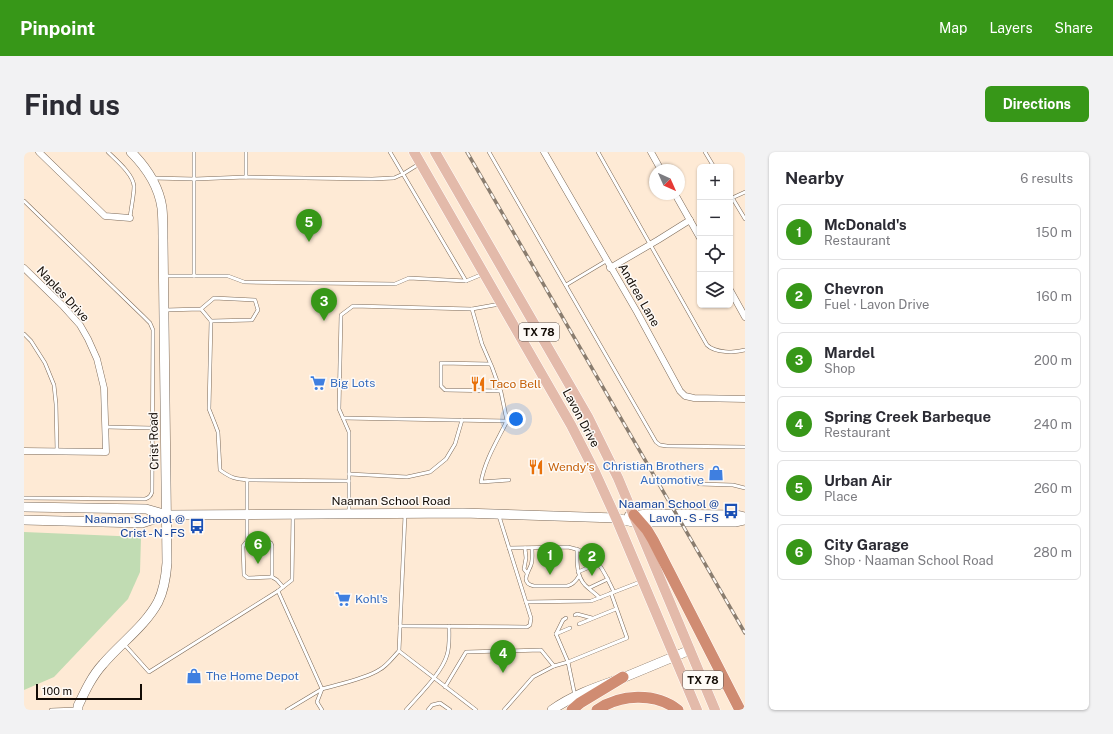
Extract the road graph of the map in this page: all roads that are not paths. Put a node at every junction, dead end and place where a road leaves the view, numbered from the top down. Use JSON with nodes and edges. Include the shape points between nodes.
{"nodes":[{"id":1,"x":39,"y":152,"type":"edge"},
{"id":2,"x":108,"y":152,"type":"edge"},
{"id":3,"x":131,"y":152,"type":"edge"},
{"id":4,"x":194,"y":152,"type":"edge"},
{"id":5,"x":246,"y":152,"type":"edge"},
{"id":6,"x":390,"y":152,"type":"edge"},
{"id":7,"x":414,"y":152,"type":"edge"},
{"id":8,"x":489,"y":152,"type":"edge"},
{"id":9,"x":544,"y":152,"type":"edge"},
{"id":10,"x":598,"y":152,"type":"edge"},
{"id":11,"x":651,"y":152,"type":"edge"},
{"id":12,"x":705,"y":152,"type":"edge"},
{"id":13,"x":435,"y":153,"type":"edge"},
{"id":14,"x":421,"y":164,"type":"junction"},
{"id":15,"x":658,"y":164,"type":"edge"},
{"id":16,"x":712,"y":164,"type":"edge"},
{"id":17,"x":403,"y":174,"type":"junction"},
{"id":18,"x":246,"y":177,"type":"junction"},
{"id":19,"x":152,"y":178,"type":"junction"},
{"id":20,"x":195,"y":179,"type":"junction"},
{"id":21,"x":745,"y":192,"type":"edge"},
{"id":22,"x":733,"y":198,"type":"edge"},
{"id":23,"x":678,"y":200,"type":"edge"},
{"id":24,"x":733,"y":200,"type":"edge"},
{"id":25,"x":24,"y":201,"type":"edge"},
{"id":26,"x":130,"y":218,"type":"joint"},
{"id":27,"x":690,"y":220,"type":"junction"},
{"id":28,"x":745,"y":220,"type":"edge"},
{"id":29,"x":699,"y":236,"type":"edge"},
{"id":30,"x":650,"y":245,"type":"junction"},
{"id":31,"x":606,"y":261,"type":"junction"},
{"id":32,"x":24,"y":268,"type":"edge"},
{"id":33,"x":610,"y":268,"type":"junction"},
{"id":34,"x":484,"y":273,"type":"junction"},
{"id":35,"x":163,"y":276,"type":"junction"},
{"id":36,"x":194,"y":276,"type":"junction"},
{"id":37,"x":466,"y":281,"type":"junction"},
{"id":38,"x":566,"y":285,"type":"junction"},
{"id":39,"x":517,"y":294,"type":"junction"},
{"id":40,"x":733,"y":295,"type":"edge"},
{"id":41,"x":502,"y":304,"type":"junction"},
{"id":42,"x":200,"y":309,"type":"junction"},
{"id":43,"x":472,"y":309,"type":"junction"},
{"id":44,"x":164,"y":310,"type":"junction"},
{"id":45,"x":745,"y":317,"type":"edge"},
{"id":46,"x":211,"y":321,"type":"junction"},
{"id":47,"x":24,"y":334,"type":"edge"},
{"id":48,"x":745,"y":350,"type":"edge"},
{"id":49,"x":490,"y":364,"type":"junction"},
{"id":50,"x":500,"y":391,"type":"junction"},
{"id":51,"x":745,"y":399,"type":"edge"},
{"id":52,"x":343,"y":418,"type":"junction"},
{"id":53,"x":462,"y":420,"type":"junction"},
{"id":54,"x":507,"y":421,"type":"junction"},
{"id":55,"x":105,"y":427,"type":"junction"},
{"id":56,"x":152,"y":428,"type":"junction"},
{"id":57,"x":745,"y":447,"type":"edge"},
{"id":58,"x":24,"y":451,"type":"edge"},
{"id":59,"x":57,"y":451,"type":"junction"},
{"id":60,"x":349,"y":474,"type":"junction"},
{"id":61,"x":247,"y":480,"type":"junction"},
{"id":62,"x":509,"y":480,"type":"dead end"},
{"id":63,"x":349,"y":481,"type":"junction"},
{"id":64,"x":699,"y":484,"type":"dead end"},
{"id":65,"x":745,"y":488,"type":"edge"},
{"id":66,"x":24,"y":498,"type":"edge"},
{"id":67,"x":24,"y":507,"type":"edge"},
{"id":68,"x":405,"y":513,"type":"junction"},
{"id":69,"x":167,"y":514,"type":"junction"},
{"id":70,"x":247,"y":514,"type":"junction"},
{"id":71,"x":293,"y":514,"type":"junction"},
{"id":72,"x":349,"y":514,"type":"junction"},
{"id":73,"x":499,"y":514,"type":"junction"},
{"id":74,"x":616,"y":518,"type":"junction"},
{"id":75,"x":745,"y":518,"type":"edge"},
{"id":76,"x":24,"y":520,"type":"edge"},
{"id":77,"x":637,"y":520,"type":"junction"},
{"id":78,"x":247,"y":541,"type":"junction"},
{"id":79,"x":509,"y":548,"type":"junction"},
{"id":80,"x":525,"y":548,"type":"junction"},
{"id":81,"x":532,"y":548,"type":"junction"},
{"id":82,"x":577,"y":549,"type":"junction"},
{"id":83,"x":599,"y":563,"type":"junction"},
{"id":84,"x":578,"y":572,"type":"junction"},
{"id":85,"x":527,"y":573,"type":"junction"},
{"id":86,"x":580,"y":576,"type":"junction"},
{"id":87,"x":272,"y":577,"type":"junction"},
{"id":88,"x":608,"y":579,"type":"junction"},
{"id":89,"x":642,"y":581,"type":"junction"},
{"id":90,"x":283,"y":587,"type":"junction"},
{"id":91,"x":589,"y":588,"type":"junction"},
{"id":92,"x":278,"y":591,"type":"junction"},
{"id":93,"x":613,"y":593,"type":"junction"},
{"id":94,"x":600,"y":598,"type":"junction"},
{"id":95,"x":526,"y":602,"type":"junction"},
{"id":96,"x":616,"y":609,"type":"junction"},
{"id":97,"x":575,"y":615,"type":"dead end"},
{"id":98,"x":566,"y":618,"type":"dead end"},
{"id":99,"x":592,"y":618,"type":"junction"},
{"id":100,"x":579,"y":624,"type":"dead end"},
{"id":101,"x":400,"y":626,"type":"junction"},
{"id":102,"x":449,"y":626,"type":"junction"},
{"id":103,"x":570,"y":628,"type":"dead end"},
{"id":104,"x":556,"y":634,"type":"junction"},
{"id":105,"x":123,"y":644,"type":"junction"},
{"id":106,"x":690,"y":650,"type":"junction"},
{"id":107,"x":399,"y":651,"type":"junction"},
{"id":108,"x":674,"y":656,"type":"junction"},
{"id":109,"x":568,"y":662,"type":"junction"},
{"id":110,"x":554,"y":666,"type":"junction"},
{"id":111,"x":623,"y":677,"type":"junction"},
{"id":112,"x":434,"y":678,"type":"junction"},
{"id":113,"x":446,"y":687,"type":"junction"},
{"id":114,"x":322,"y":689,"type":"junction"},
{"id":115,"x":575,"y":697,"type":"junction"},
{"id":116,"x":294,"y":706,"type":"junction"},
{"id":117,"x":78,"y":709,"type":"edge"},
{"id":118,"x":51,"y":710,"type":"edge"},
{"id":119,"x":288,"y":710,"type":"edge"},
{"id":120,"x":296,"y":710,"type":"edge"},
{"id":121,"x":322,"y":710,"type":"edge"},
{"id":122,"x":406,"y":710,"type":"edge"},
{"id":123,"x":428,"y":710,"type":"edge"},
{"id":124,"x":450,"y":710,"type":"edge"},
{"id":125,"x":476,"y":710,"type":"edge"},
{"id":126,"x":504,"y":710,"type":"edge"},
{"id":127,"x":552,"y":710,"type":"edge"},
{"id":128,"x":572,"y":710,"type":"edge"},
{"id":129,"x":597,"y":710,"type":"edge"},
{"id":130,"x":678,"y":710,"type":"edge"},
{"id":131,"x":697,"y":710,"type":"edge"},
{"id":132,"x":715,"y":710,"type":"edge"},
{"id":133,"x":740,"y":710,"type":"edge"}],
"edges":[{"from":1,"to":26,"type":"street","via":[[105,216]]},
{"from":2,"to":26,"type":"lane","via":[[130,176],[134,186]]},
{"from":3,"to":19,"type":"main road","name":"Crist Road"},
{"from":4,"to":20,"type":"lane"},
{"from":5,"to":18,"type":"lane"},
{"from":6,"to":17,"type":"lane"},
{"from":7,"to":14,"type":"main road","name":"Lavon Drive","number":"TX 78"},
{"from":8,"to":38,"type":"lane"},
{"from":9,"to":31,"type":"street","name":"Andrea Lane"},
{"from":10,"to":30,"type":"lane"},
{"from":11,"to":15,"type":"street"},
{"from":12,"to":16,"type":"lane"},
{"from":13,"to":14,"type":"main road"},
{"from":13,"to":39,"type":"main road","name":"Lavon Drive","number":"TX 78"},
{"from":14,"to":17,"type":"lane"},
{"from":14,"to":34,"type":"main road","name":"Lavon Drive","number":"TX 78"},
{"from":17,"to":18,"type":"lane","via":[[394,178],[372,179]]},
{"from":17,"to":37,"type":"lane"},
{"from":18,"to":20,"type":"lane"},
{"from":19,"to":20,"type":"lane"},
{"from":19,"to":35,"type":"main road","name":"Crist Road","via":[[162,208]]},
{"from":20,"to":36,"type":"lane"},
{"from":21,"to":22,"type":"lane"},
{"from":23,"to":27,"type":"street"},
{"from":24,"to":28,"type":"lane"},
{"from":25,"to":56,"type":"lane","via":[[150,323],[153,330]]},
{"from":27,"to":29,"type":"street"},
{"from":27,"to":30,"type":"street"},
{"from":30,"to":33,"type":"street"},
{"from":30,"to":48,"type":"lane","via":[[707,345],[720,351]]},
{"from":31,"to":33,"type":"street","name":"Andrea Lane"},
{"from":31,"to":38,"type":"lane"},
{"from":32,"to":55,"type":"street","name":"Naples Drive","via":[[62,305],[80,325],[88,339],[97,359],[104,388]]},
{"from":33,"to":51,"type":"street","name":"Andrea Lane","via":[[685,396]]},
{"from":34,"to":37,"type":"lane"},
{"from":34,"to":41,"type":"main road","name":"Lavon Drive","number":"TX 78"},
{"from":35,"to":36,"type":"lane"},
{"from":35,"to":44,"type":"main road","name":"Crist Road"},
{"from":36,"to":37,"type":"lane","via":[[228,276],[244,282],[395,284],[409,278]]},
{"from":38,"to":57,"type":"lane","via":[[656,442],[668,446]]},
{"from":39,"to":41,"type":"main road"},
{"from":39,"to":77,"type":"main road","name":"Lavon Drive","number":"TX 78","via":[[588,417]]},
{"from":40,"to":45,"type":"street"},
{"from":41,"to":43,"type":"lane"},
{"from":41,"to":74,"type":"main road","name":"Lavon Drive","number":"TX 78","via":[[571,424]]},
{"from":42,"to":44,"type":"lane"},
{"from":42,"to":46,"type":"lane"},
{"from":42,"to":46,"type":"lane","via":[[214,298],[255,300],[258,310],[252,320]]},
{"from":43,"to":49,"type":"lane"},
{"from":43,"to":52,"type":"lane","via":[[353,306],[341,315],[339,409]]},
{"from":44,"to":69,"type":"main road","name":"Crist Road"},
{"from":46,"to":61,"type":"lane","via":[[209,409],[218,432],[220,470],[236,479]]},
{"from":47,"to":59,"type":"lane","via":[[46,362],[54,384]]},
{"from":49,"to":50,"type":"lane"},
{"from":49,"to":50,"type":"lane","via":[[441,364],[441,386],[445,390]]},
{"from":50,"to":54,"type":"lane"},
{"from":52,"to":53,"type":"lane"},
{"from":52,"to":60,"type":"lane","via":[[349,432]]},
{"from":53,"to":54,"type":"lane"},
{"from":53,"to":60,"type":"lane","via":[[455,444],[446,459],[430,472],[407,477]]},
{"from":54,"to":62,"type":"lane","via":[[483,471],[481,482]]},
{"from":55,"to":56,"type":"lane"},
{"from":55,"to":59,"type":"street","name":"Naples Drive","via":[[106,452]]},
{"from":56,"to":66,"type":"lane","via":[[152,492],[147,498]]},
{"from":58,"to":59,"type":"street"},
{"from":60,"to":63,"type":"lane"},
{"from":61,"to":63,"type":"lane"},
{"from":61,"to":70,"type":"lane"},
{"from":63,"to":72,"type":"lane"},
{"from":64,"to":65,"type":"lane"},
{"from":67,"to":69,"type":"main road","name":"Naaman School Road","via":[[146,509]]},
{"from":68,"to":72,"type":"main road","name":"Naaman School Road"},
{"from":68,"to":73,"type":"main road","name":"Naaman School Road"},
{"from":68,"to":101,"type":"lane"},
{"from":69,"to":70,"type":"main road","name":"Naaman School Road"},
{"from":69,"to":76,"type":"main road","name":"Naaman School Road","via":[[142,523]]},
{"from":69,"to":105,"type":"main road","name":"Crist Road","via":[[167,563],[165,582],[159,600]]},
{"from":70,"to":71,"type":"main road","name":"Naaman School Road"},
{"from":70,"to":78,"type":"lane"},
{"from":71,"to":72,"type":"main road","name":"Naaman School Road"},
{"from":71,"to":90,"type":"lane","via":[[292,580]]},
{"from":73,"to":74,"type":"main road","name":"Naaman School Road"},
{"from":73,"to":79,"type":"lane"},
{"from":74,"to":77,"type":"main road","name":"Naaman School Road"},
{"from":74,"to":89,"type":"main road","name":"Lavon Drive","number":"TX 78"},
{"from":75,"to":77,"type":"main road","name":"Naaman School Road","via":[[734,522]]},
{"from":77,"to":106,"type":"main road","name":"Lavon Drive","number":"TX 78"},
{"from":77,"to":133,"type":"highway","via":[[653,540]]},
{"from":78,"to":87,"type":"lane","via":[[271,543]]},
{"from":78,"to":87,"type":"lane","via":[[243,546],[244,575],[248,578]]},
{"from":79,"to":80,"type":"lane"},
{"from":79,"to":95,"type":"lane"},
{"from":80,"to":81,"type":"lane"},
{"from":80,"to":85,"type":"lane","via":[[524,569]]},
{"from":81,"to":82,"type":"lane"},
{"from":81,"to":85,"type":"lane","via":[[532,561]]},
{"from":82,"to":83,"type":"lane"},
{"from":82,"to":84,"type":"lane"},
{"from":83,"to":84,"type":"lane"},
{"from":83,"to":88,"type":"lane"},
{"from":84,"to":86,"type":"lane"},
{"from":85,"to":86,"type":"lane","via":[[526,579],[534,586],[570,585]]},
{"from":86,"to":91,"type":"lane"},
{"from":87,"to":90,"type":"lane"},
{"from":88,"to":91,"type":"lane"},
{"from":88,"to":93,"type":"lane"},
{"from":89,"to":93,"type":"lane"},
{"from":89,"to":108,"type":"main road","name":"Lavon Drive","number":"TX 78"},
{"from":90,"to":92,"type":"lane"},
{"from":91,"to":94,"type":"lane"},
{"from":92,"to":105,"type":"lane","via":[[148,672]]},
{"from":92,"to":114,"type":"lane"},
{"from":93,"to":94,"type":"lane"},
{"from":93,"to":96,"type":"lane"},
{"from":94,"to":95,"type":"lane","via":[[591,601]]},
{"from":95,"to":102,"type":"lane","via":[[531,618],[527,627]]},
{"from":96,"to":99,"type":"lane"},
{"from":96,"to":109,"type":"lane","via":[[627,638]]},
{"from":97,"to":99,"type":"lane"},
{"from":98,"to":104,"type":"lane"},
{"from":99,"to":100,"type":"lane"},
{"from":101,"to":102,"type":"lane"},
{"from":101,"to":107,"type":"lane"},
{"from":102,"to":112,"type":"lane","via":[[448,654]]},
{"from":103,"to":104,"type":"lane"},
{"from":104,"to":109,"type":"lane"},
{"from":105,"to":117,"type":"main road","name":"Crist Road","via":[[102,665],[90,682]]},
{"from":106,"to":108,"type":"main road"},
{"from":106,"to":132,"type":"main road","name":"Lavon Drive","number":"TX 78"},
{"from":107,"to":112,"type":"lane"},
{"from":107,"to":114,"type":"lane","via":[[379,671]]},
{"from":108,"to":111,"type":"main road"},
{"from":108,"to":131,"type":"main road","name":"Lavon Drive","number":"TX 78"},
{"from":109,"to":110,"type":"lane"},
{"from":109,"to":115,"type":"lane"},
{"from":110,"to":113,"type":"lane","via":[[541,650],[466,652]]},
{"from":110,"to":126,"type":"lane","via":[[533,677]]},
{"from":111,"to":115,"type":"main road"},
{"from":111,"to":128,"type":"highway","via":[[580,702]]},
{"from":112,"to":113,"type":"lane"},
{"from":112,"to":122,"type":"lane"},
{"from":113,"to":125,"type":"lane"},
{"from":114,"to":116,"type":"lane"},
{"from":114,"to":121,"type":"lane","via":[[317,702]]},
{"from":115,"to":127,"type":"main road"},
{"from":116,"to":119,"type":"lane"},
{"from":116,"to":120,"type":"lane"},
{"from":117,"to":118,"type":"lane"},
{"from":123,"to":124,"type":"lane","via":[[432,705],[440,703]]},
{"from":129,"to":130,"type":"highway","via":[[603,705],[625,698],[650,698],[670,704]]}]}
